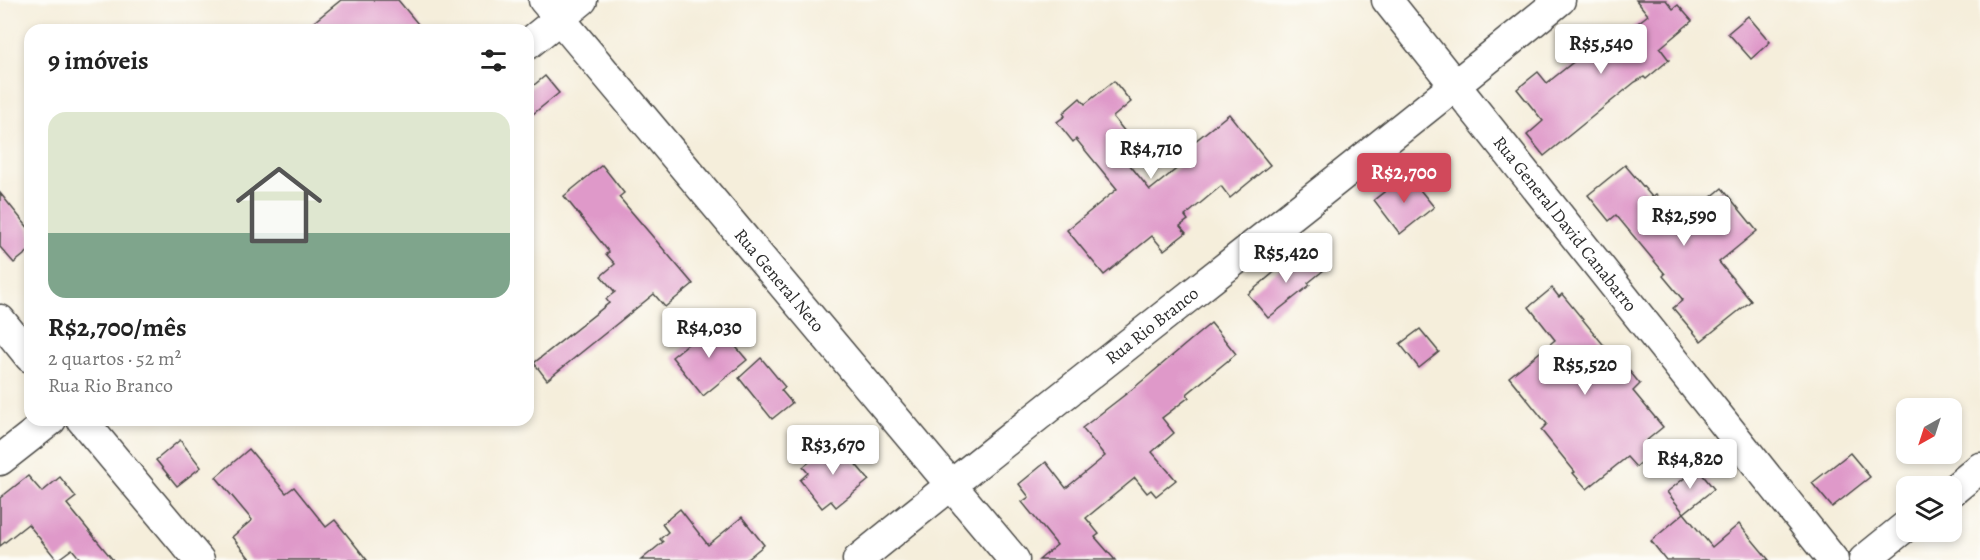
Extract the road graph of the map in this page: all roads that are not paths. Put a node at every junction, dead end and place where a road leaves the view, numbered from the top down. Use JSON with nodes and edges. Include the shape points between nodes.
{"nodes":[{"id":1,"x":582,"y":0,"type":"edge"},
{"id":2,"x":1387,"y":0,"type":"edge"},
{"id":3,"x":1560,"y":0,"type":"edge"},
{"id":4,"x":552,"y":10,"type":"edge"},
{"id":5,"x":534,"y":36,"type":"edge"},
{"id":6,"x":1456,"y":86,"type":"junction"},
{"id":7,"x":0,"y":320,"type":"edge"},
{"id":8,"x":24,"y":350,"type":"edge"},
{"id":9,"x":43,"y":426,"type":"edge"},
{"id":10,"x":87,"y":426,"type":"edge"},
{"id":11,"x":0,"y":460,"type":"edge"},
{"id":12,"x":1980,"y":468,"type":"edge"},
{"id":13,"x":1962,"y":483,"type":"edge"},
{"id":14,"x":951,"y":484,"type":"junction"},
{"id":15,"x":1896,"y":534,"type":"edge"},
{"id":16,"x":200,"y":560,"type":"edge"},
{"id":17,"x":858,"y":560,"type":"edge"},
{"id":18,"x":1014,"y":560,"type":"edge"},
{"id":19,"x":1833,"y":560,"type":"edge"},
{"id":20,"x":1864,"y":560,"type":"edge"}],
"edges":[{"from":1,"to":4,"type":"street"},
{"from":2,"to":6,"type":"street","name":"Rua General David Canabarro"},
{"from":3,"to":6,"type":"street","name":"Rua Rio Branco"},
{"from":4,"to":5,"type":"street"},
{"from":4,"to":14,"type":"street","name":"Rua General Neto"},
{"from":6,"to":14,"type":"street","name":"Rua Rio Branco"},
{"from":6,"to":19,"type":"street","name":"Rua General David Canabarro"},
{"from":7,"to":8,"type":"street"},
{"from":9,"to":11,"type":"street"},
{"from":10,"to":16,"type":"street"},
{"from":12,"to":13,"type":"street"},
{"from":14,"to":17,"type":"street","name":"Rua Rio Branco"},
{"from":14,"to":18,"type":"street","name":"Rua General Neto"},
{"from":15,"to":20,"type":"street"}]}
